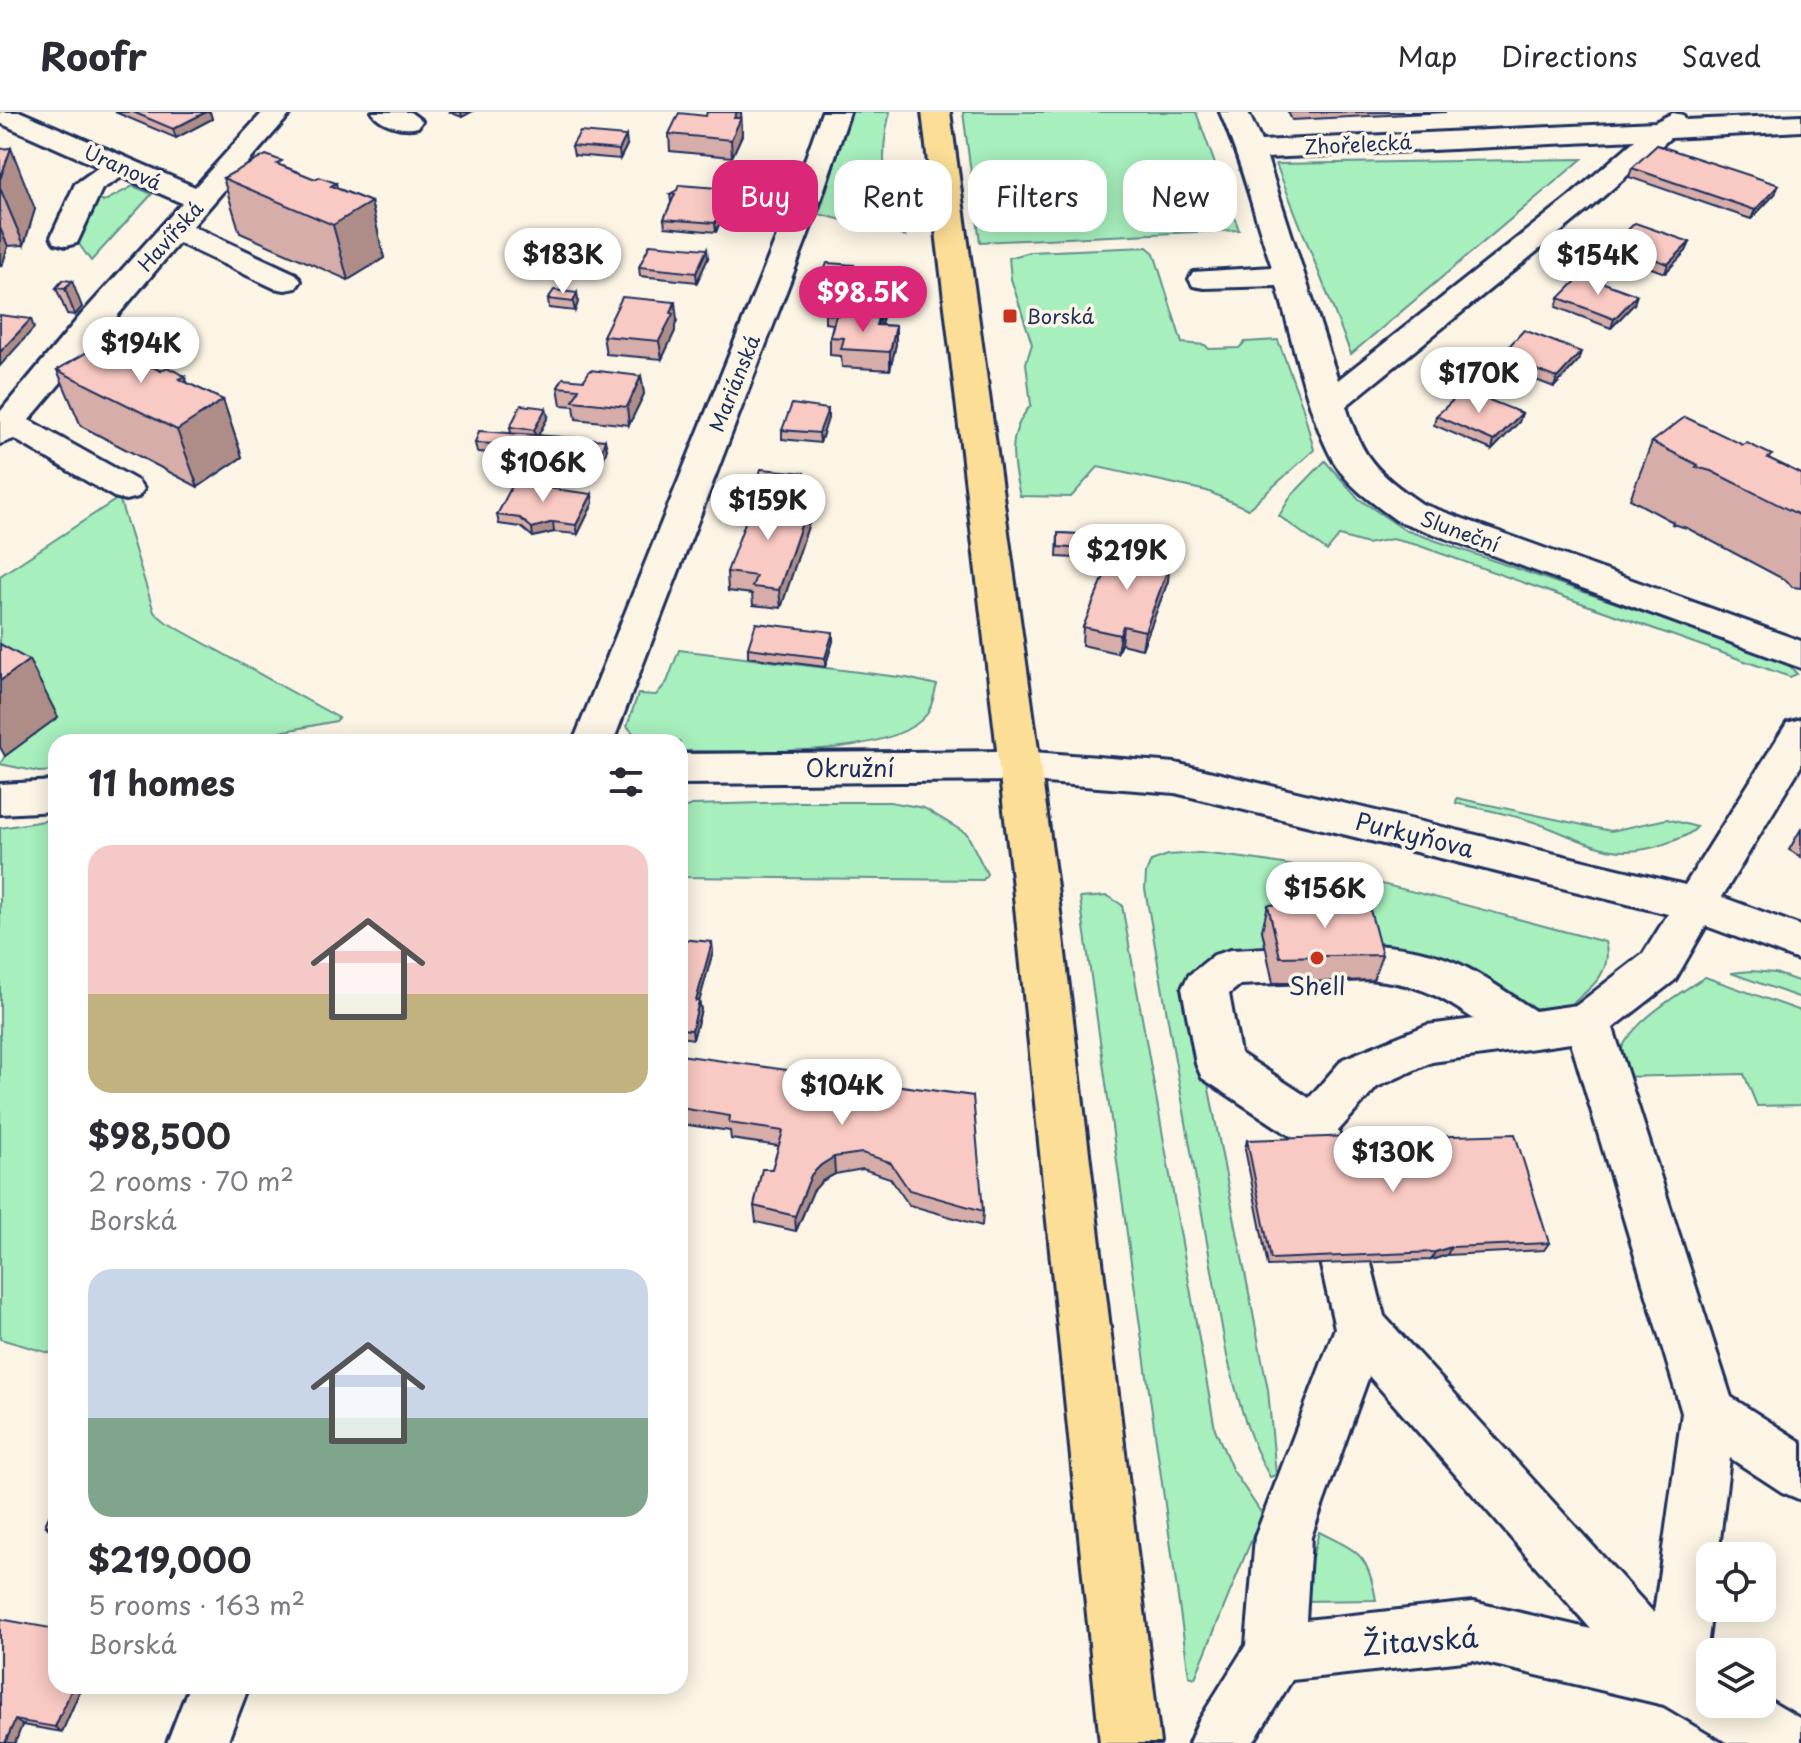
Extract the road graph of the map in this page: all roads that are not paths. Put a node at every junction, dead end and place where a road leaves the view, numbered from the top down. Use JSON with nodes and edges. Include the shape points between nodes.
{"nodes":[{"id":1,"x":278,"y":112,"type":"edge"},
{"id":2,"x":836,"y":112,"type":"edge"},
{"id":3,"x":936,"y":112,"type":"edge"},
{"id":4,"x":1234,"y":112,"type":"edge"},
{"id":5,"x":0,"y":113,"type":"edge"},
{"id":6,"x":1674,"y":120,"type":"edge"},
{"id":7,"x":1801,"y":123,"type":"edge"},
{"id":8,"x":1251,"y":150,"type":"junction"},
{"id":9,"x":120,"y":166,"type":"junction"},
{"id":10,"x":202,"y":201,"type":"junction"},
{"id":11,"x":176,"y":230,"type":"junction"},
{"id":12,"x":66,"y":237,"type":"dead end"},
{"id":13,"x":1290,"y":276,"type":"junction"},
{"id":14,"x":1204,"y":279,"type":"dead end"},
{"id":15,"x":285,"y":281,"type":"dead end"},
{"id":16,"x":1328,"y":404,"type":"junction"},
{"id":17,"x":5,"y":429,"type":"edge"},
{"id":18,"x":126,"y":489,"type":"dead end"},
{"id":19,"x":1801,"y":655,"type":"edge"},
{"id":20,"x":1801,"y":733,"type":"edge"},
{"id":21,"x":596,"y":734,"type":"edge"},
{"id":22,"x":1020,"y":766,"type":"junction"},
{"id":23,"x":688,"y":769,"type":"edge"},
{"id":24,"x":48,"y":796,"type":"edge"},
{"id":25,"x":0,"y":799,"type":"edge"},
{"id":26,"x":1695,"y":904,"type":"junction"},
{"id":27,"x":1801,"y":944,"type":"edge"},
{"id":28,"x":1588,"y":1022,"type":"junction"},
{"id":29,"x":1528,"y":1030,"type":"junction"},
{"id":30,"x":1313,"y":1126,"type":"junction"},
{"id":31,"x":1361,"y":1328,"type":"junction"},
{"id":32,"x":1709,"y":1413,"type":"junction"},
{"id":33,"x":1801,"y":1473,"type":"edge"},
{"id":34,"x":1703,"y":1638,"type":"edge"},
{"id":35,"x":1275,"y":1653,"type":"junction"},
{"id":36,"x":1696,"y":1689,"type":"edge"},
{"id":37,"x":1696,"y":1693,"type":"edge"},
{"id":38,"x":216,"y":1694,"type":"edge"},
{"id":39,"x":1742,"y":1718,"type":"edge"},
{"id":40,"x":197,"y":1743,"type":"edge"},
{"id":41,"x":1130,"y":1743,"type":"edge"},
{"id":42,"x":1219,"y":1743,"type":"edge"},
{"id":43,"x":1785,"y":1743,"type":"edge"}],
"edges":[{"from":1,"to":10,"type":"street","name":"Havířská"},
{"from":2,"to":21,"type":"street","name":"Mariánská"},
{"from":3,"to":22,"type":"main road"},
{"from":4,"to":8,"type":"street","name":"Sluneční"},
{"from":5,"to":9,"type":"street","name":"Uranová"},
{"from":6,"to":7,"type":"street","name":"Zhořelecká"},
{"from":6,"to":8,"type":"street","name":"Zhořelecká"},
{"from":6,"to":16,"type":"street"},
{"from":8,"to":13,"type":"street","name":"Sluneční"},
{"from":9,"to":10,"type":"street","name":"Uranová"},
{"from":9,"to":12,"type":"street","via":[[90,184]]},
{"from":10,"to":11,"type":"street","name":"Havířská"},
{"from":11,"to":15,"type":"street"},
{"from":11,"to":17,"type":"street","name":"Havířská"},
{"from":13,"to":14,"type":"street"},
{"from":13,"to":16,"type":"street","name":"Sluneční"},
{"from":16,"to":19,"type":"street","name":"Sluneční","via":[[1350,460],[1373,487],[1409,512]]},
{"from":17,"to":18,"type":"street"},
{"from":20,"to":26,"type":"street"},
{"from":22,"to":23,"type":"street","name":"Okružní"},
{"from":22,"to":26,"type":"street","name":"Purkyňova","via":[[1175,778]]},
{"from":22,"to":41,"type":"main road"},
{"from":24,"to":25,"type":"street"},
{"from":26,"to":27,"type":"street","name":"Purkyňova"},
{"from":26,"to":28,"type":"street","via":[[1659,967]]},
{"from":28,"to":29,"type":"street"},
{"from":28,"to":32,"type":"street"},
{"from":29,"to":30,"type":"street","via":[[1427,1044],[1360,1073]]},
{"from":29,"to":30,"type":"street","via":[[1449,979],[1402,965],[1368,961],[1230,968],[1205,988],[1219,1064]]},
{"from":30,"to":31,"type":"street"},
{"from":31,"to":35,"type":"street","via":[[1283,1537]]},
{"from":31,"to":36,"type":"street","via":[[1480,1465]]},
{"from":32,"to":33,"type":"street"},
{"from":32,"to":34,"type":"street"},
{"from":35,"to":37,"type":"street","name":"Žitavská","via":[[1473,1631]]},
{"from":35,"to":42,"type":"street"},
{"from":38,"to":40,"type":"street"},
{"from":39,"to":43,"type":"street","name":"Žitavská"}]}
